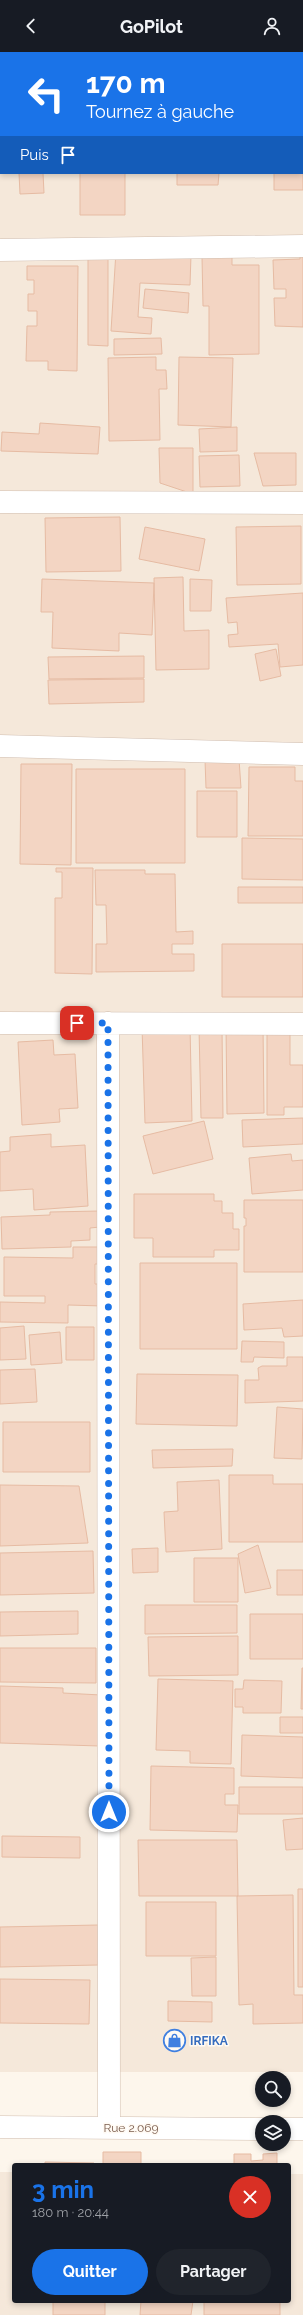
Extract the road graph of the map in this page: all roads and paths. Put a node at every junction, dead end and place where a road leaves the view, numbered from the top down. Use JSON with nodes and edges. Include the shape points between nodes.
{"nodes":[{"id":1,"x":303,"y":246,"type":"edge"},
{"id":2,"x":0,"y":250,"type":"edge"},
{"id":3,"x":0,"y":502,"type":"edge"},
{"id":4,"x":303,"y":503,"type":"edge"},
{"id":5,"x":0,"y":746,"type":"edge"},
{"id":6,"x":303,"y":754,"type":"edge"},
{"id":7,"x":0,"y":1023,"type":"edge"},
{"id":8,"x":108,"y":1023,"type":"junction"},
{"id":9,"x":303,"y":1024,"type":"edge"},
{"id":10,"x":0,"y":2127,"type":"edge"},
{"id":11,"x":109,"y":2128,"type":"junction"},
{"id":12,"x":255,"y":2129,"type":"edge"},
{"id":13,"x":291,"y":2129,"type":"edge"},
{"id":14,"x":303,"y":2129,"type":"edge"}],
"edges":[{"from":1,"to":2,"type":"street"},
{"from":3,"to":4,"type":"street"},
{"from":5,"to":6,"type":"street"},
{"from":7,"to":8,"type":"street"},
{"from":8,"to":9,"type":"street"},
{"from":8,"to":11,"type":"street"},
{"from":10,"to":11,"type":"street","name":"Rue 2.069"},
{"from":11,"to":12,"type":"street","name":"Rue 2.069"},
{"from":13,"to":14,"type":"street"}]}
